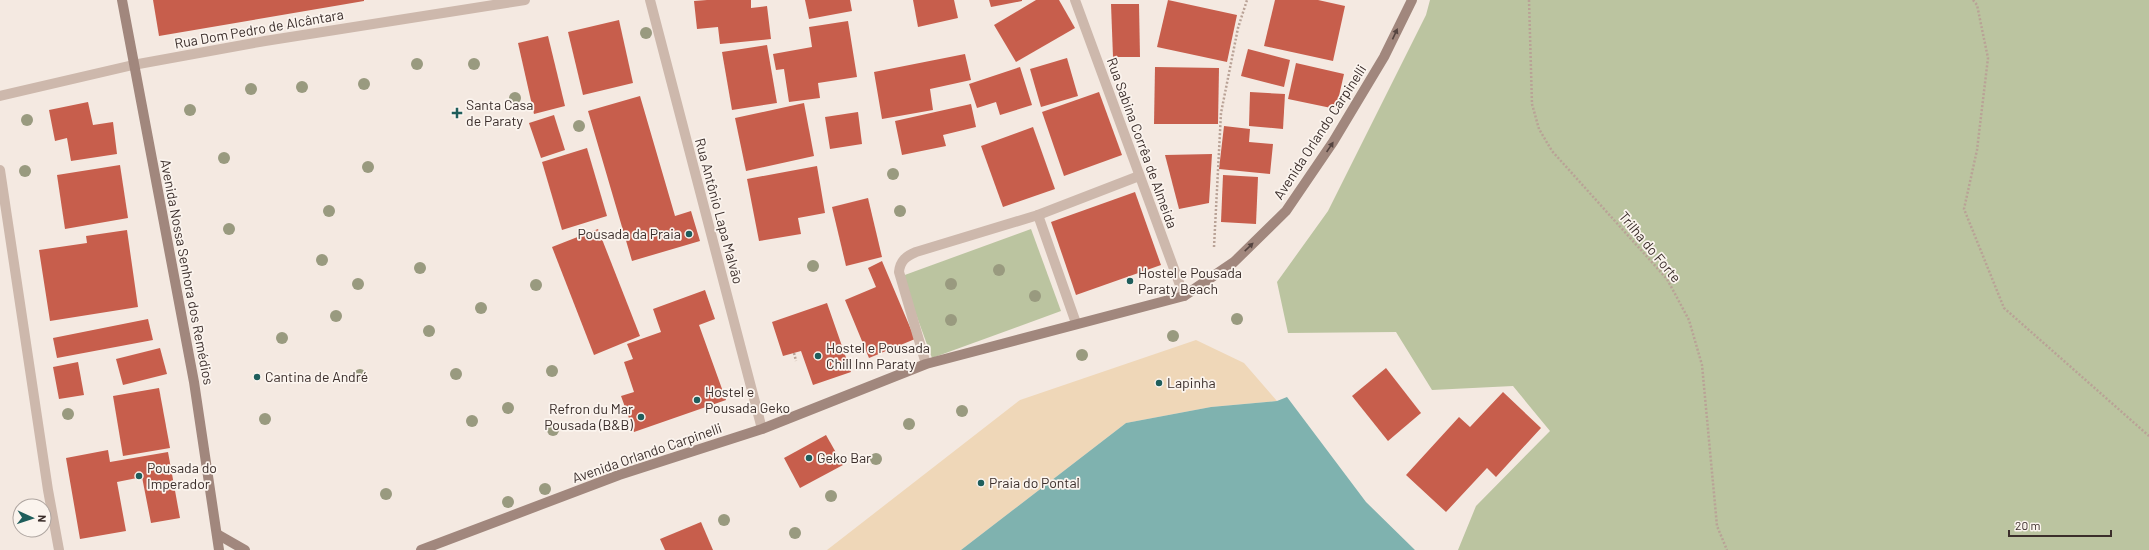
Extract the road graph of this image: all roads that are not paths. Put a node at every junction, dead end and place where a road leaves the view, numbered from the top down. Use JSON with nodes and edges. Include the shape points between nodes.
{"nodes":[{"id":1,"x":122,"y":0,"type":"edge"},
{"id":2,"x":525,"y":0,"type":"edge"},
{"id":3,"x":650,"y":0,"type":"edge"},
{"id":4,"x":1075,"y":0,"type":"edge"},
{"id":5,"x":1412,"y":0,"type":"edge"},
{"id":6,"x":133,"y":65,"type":"junction"},
{"id":7,"x":0,"y":96,"type":"edge"},
{"id":8,"x":0,"y":170,"type":"edge"},
{"id":9,"x":1139,"y":176,"type":"junction"},
{"id":10,"x":1038,"y":215,"type":"junction"},
{"id":11,"x":1184,"y":296,"type":"junction"},
{"id":12,"x":1076,"y":323,"type":"junction"},
{"id":13,"x":926,"y":364,"type":"junction"},
{"id":14,"x":762,"y":429,"type":"junction"},
{"id":15,"x":217,"y":534,"type":"junction"},
{"id":16,"x":59,"y":550,"type":"edge"},
{"id":17,"x":219,"y":550,"type":"edge"},
{"id":18,"x":245,"y":550,"type":"edge"},
{"id":19,"x":421,"y":550,"type":"edge"}],
"edges":[{"from":1,"to":6,"type":"street","name":"Avenida Nossa Senhora dos Remédios"},
{"from":2,"to":6,"type":"street","name":"Rua Dom Pedro de Alcântara","via":[[265,41]]},
{"from":3,"to":14,"type":"street","name":"Rua Antônio Lapa Malvão"},
{"from":4,"to":9,"type":"street","name":"Rua Sabina Corrêa de Almeida"},
{"from":11,"to":5,"type":"street","name":"Avenida Orlando Carpinelli","one_way":true,"via":[[1234,262],[1286,211],[1333,142],[1380,64]]},
{"from":6,"to":7,"type":"street","name":"Rua Dom Pedro de Alcântara"},
{"from":6,"to":15,"type":"street","name":"Avenida Nossa Senhora dos Remédios","via":[[194,382]]},
{"from":8,"to":16,"type":"street"},
{"from":9,"to":10,"type":"street"},
{"from":9,"to":11,"type":"street","name":"Rua Sabina Corrêa de Almeida"},
{"from":10,"to":12,"type":"street"},
{"from":10,"to":13,"type":"street","via":[[916,252],[907,256],[900,264],[899,272]]},
{"from":11,"to":12,"type":"street","name":"Avenida Orlando Carpinelli"},
{"from":12,"to":13,"type":"street","name":"Avenida Orlando Carpinelli"},
{"from":13,"to":14,"type":"street","name":"Avenida Orlando Carpinelli"},
{"from":14,"to":19,"type":"street","name":"Avenida Orlando Carpinelli","via":[[619,475]]},
{"from":15,"to":17,"type":"street","name":"Avenida Nossa Senhora dos Remédios"},
{"from":15,"to":18,"type":"street"}]}
